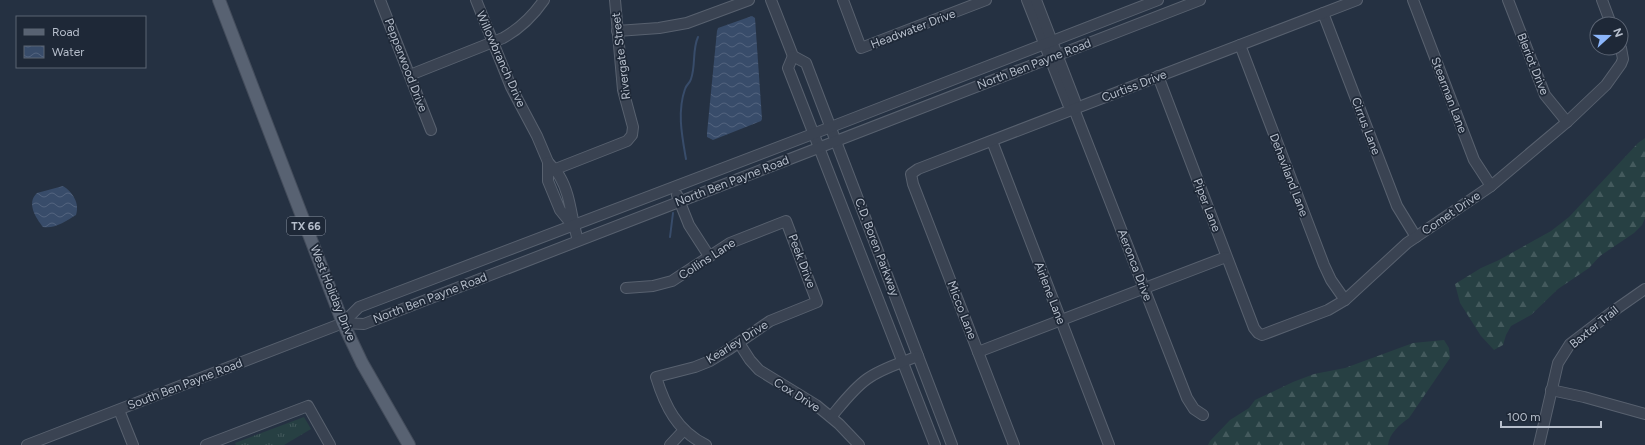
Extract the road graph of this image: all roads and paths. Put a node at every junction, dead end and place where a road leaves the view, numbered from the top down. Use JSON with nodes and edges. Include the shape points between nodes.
{"nodes":[{"id":1,"x":219,"y":0,"type":"edge"},
{"id":2,"x":380,"y":0,"type":"edge"},
{"id":3,"x":476,"y":0,"type":"edge"},
{"id":4,"x":544,"y":0,"type":"edge"},
{"id":5,"x":615,"y":0,"type":"edge"},
{"id":6,"x":749,"y":0,"type":"edge"},
{"id":7,"x":771,"y":0,"type":"edge"},
{"id":8,"x":842,"y":0,"type":"edge"},
{"id":9,"x":986,"y":0,"type":"edge"},
{"id":10,"x":1028,"y":0,"type":"edge"},
{"id":11,"x":1036,"y":0,"type":"edge"},
{"id":12,"x":1158,"y":0,"type":"edge"},
{"id":13,"x":1200,"y":0,"type":"edge"},
{"id":14,"x":1357,"y":0,"type":"edge"},
{"id":15,"x":1413,"y":0,"type":"edge"},
{"id":16,"x":1508,"y":0,"type":"edge"},
{"id":17,"x":1602,"y":0,"type":"edge"},
{"id":18,"x":1323,"y":13,"type":"junction"},
{"id":19,"x":1608,"y":16,"type":"edge"},
{"id":20,"x":617,"y":31,"type":"junction"},
{"id":21,"x":493,"y":42,"type":"junction"},
{"id":22,"x":1048,"y":43,"type":"junction"},
{"id":23,"x":1240,"y":45,"type":"junction"},
{"id":24,"x":793,"y":56,"type":"junction"},
{"id":25,"x":1054,"y":56,"type":"junction"},
{"id":26,"x":1622,"y":56,"type":"edge"},
{"id":27,"x":410,"y":75,"type":"junction"},
{"id":28,"x":1158,"y":76,"type":"junction"},
{"id":29,"x":1074,"y":109,"type":"junction"},
{"id":30,"x":1567,"y":122,"type":"junction"},
{"id":31,"x":831,"y":127,"type":"junction"},
{"id":32,"x":431,"y":130,"type":"dead end"},
{"id":33,"x":814,"y":134,"type":"junction"},
{"id":34,"x":836,"y":141,"type":"junction"},
{"id":35,"x":992,"y":141,"type":"junction"},
{"id":36,"x":820,"y":147,"type":"junction"},
{"id":37,"x":550,"y":168,"type":"junction"},
{"id":38,"x":911,"y":174,"type":"joint"},
{"id":39,"x":1491,"y":186,"type":"junction"},
{"id":40,"x":674,"y":187,"type":"junction"},
{"id":41,"x":679,"y":200,"type":"junction"},
{"id":42,"x":786,"y":220,"type":"joint"},
{"id":43,"x":573,"y":226,"type":"junction"},
{"id":44,"x":1416,"y":237,"type":"junction"},
{"id":45,"x":578,"y":240,"type":"junction"},
{"id":46,"x":709,"y":256,"type":"junction"},
{"id":47,"x":1226,"y":258,"type":"junction"},
{"id":48,"x":427,"y":281,"type":"junction"},
{"id":49,"x":626,"y":288,"type":"dead end"},
{"id":50,"x":1144,"y":289,"type":"junction"},
{"id":51,"x":1645,"y":289,"type":"edge"},
{"id":52,"x":433,"y":296,"type":"junction"},
{"id":53,"x":1345,"y":300,"type":"junction"},
{"id":54,"x":817,"y":302,"type":"joint"},
{"id":55,"x":1061,"y":321,"type":"junction"},
{"id":56,"x":344,"y":324,"type":"junction"},
{"id":57,"x":1258,"y":333,"type":"joint"},
{"id":58,"x":739,"y":343,"type":"junction"},
{"id":59,"x":978,"y":352,"type":"junction"},
{"id":60,"x":918,"y":356,"type":"junction"},
{"id":61,"x":903,"y":362,"type":"junction"},
{"id":62,"x":1551,"y":390,"type":"junction"},
{"id":63,"x":119,"y":410,"type":"junction"},
{"id":64,"x":1645,"y":414,"type":"edge"},
{"id":65,"x":1203,"y":415,"type":"dead end"},
{"id":66,"x":831,"y":417,"type":"junction"},
{"id":67,"x":684,"y":430,"type":"junction"},
{"id":68,"x":227,"y":441,"type":"edge"},
{"id":69,"x":27,"y":445,"type":"edge"},
{"id":70,"x":132,"y":445,"type":"edge"},
{"id":71,"x":206,"y":445,"type":"edge"},
{"id":72,"x":330,"y":445,"type":"edge"},
{"id":73,"x":408,"y":445,"type":"edge"},
{"id":74,"x":670,"y":445,"type":"edge"},
{"id":75,"x":706,"y":445,"type":"edge"},
{"id":76,"x":859,"y":445,"type":"edge"},
{"id":77,"x":935,"y":445,"type":"edge"},
{"id":78,"x":952,"y":445,"type":"edge"},
{"id":79,"x":1014,"y":445,"type":"edge"},
{"id":80,"x":1109,"y":445,"type":"edge"},
{"id":81,"x":1539,"y":445,"type":"edge"}],
"edges":[{"from":1,"to":56,"type":"main road","name":"West Holiday Drive","number":"TX 66"},
{"from":2,"to":27,"type":"street","name":"Pepperwood Drive"},
{"from":3,"to":21,"type":"street","name":"Willowbranch Drive"},
{"from":4,"to":21,"type":"street","via":[[524,24]]},
{"from":5,"to":20,"type":"street","name":"Rivergate Street"},
{"from":6,"to":20,"type":"street","via":[[687,23]]},
{"from":7,"to":24,"type":"street","name":"C.D. Boren Parkway"},
{"from":8,"to":9,"type":"street","name":"Headwater Drive","via":[[861,48]]},
{"from":10,"to":22,"type":"street","name":"Aeronca Drive"},
{"from":11,"to":22,"type":"street","name":"Aeronca Drive"},
{"from":12,"to":22,"type":"street","name":"North Ben Payne Road"},
{"from":13,"to":25,"type":"street","name":"North Ben Payne Road"},
{"from":14,"to":18,"type":"street","name":"Curtiss Drive"},
{"from":15,"to":39,"type":"street","name":"Stearman Lane","via":[[1474,160]]},
{"from":16,"to":30,"type":"street","name":"Bleriot Drive","via":[[1545,95]]},
{"from":17,"to":19,"type":"street"},
{"from":18,"to":23,"type":"street","name":"Curtiss Drive"},
{"from":18,"to":44,"type":"street","name":"Cirrus Lane","via":[[1397,206]]},
{"from":20,"to":37,"type":"street","name":"Rivergate Street","via":[[623,90],[633,127],[632,135],[627,141]]},
{"from":21,"to":27,"type":"street"},
{"from":21,"to":37,"type":"street","name":"Willowbranch Drive","via":[[511,87],[538,136]]},
{"from":22,"to":25,"type":"street","name":"Aeronca Drive"},
{"from":22,"to":31,"type":"street","name":"North Ben Payne Road"},
{"from":23,"to":28,"type":"street","name":"Curtiss Drive"},
{"from":23,"to":53,"type":"street","name":"Dehaviland Lane","via":[[1324,265]]},
{"from":24,"to":31,"type":"street","name":"C.D. Boren Parkway","via":[[806,63]]},
{"from":24,"to":33,"type":"street","name":"C.D. Boren Parkway","via":[[788,68]]},
{"from":25,"to":29,"type":"street","name":"Aeronca Drive","via":[[1068,104]]},
{"from":25,"to":34,"type":"street","name":"North Ben Payne Road"},
{"from":26,"to":30,"type":"street","name":"Comet Drive","via":[[1616,72],[1606,85]]},
{"from":27,"to":32,"type":"street","name":"Pepperwood Drive"},
{"from":28,"to":29,"type":"street","name":"Curtiss Drive"},
{"from":28,"to":47,"type":"street","name":"Piper Lane"},
{"from":29,"to":35,"type":"street","name":"Curtiss Drive"},
{"from":29,"to":50,"type":"street","name":"Aeronca Drive"},
{"from":30,"to":39,"type":"street","name":"Comet Drive"},
{"from":31,"to":33,"type":"street","name":"North Ben Payne Road"},
{"from":31,"to":34,"type":"street","name":"C.D. Boren Parkway"},
{"from":33,"to":36,"type":"street","name":"C.D. Boren Parkway"},
{"from":33,"to":40,"type":"street","name":"North Ben Payne Road"},
{"from":34,"to":36,"type":"street","name":"North Ben Payne Road"},
{"from":34,"to":60,"type":"street","name":"C.D. Boren Parkway"},
{"from":35,"to":38,"type":"street","name":"Curtiss Drive"},
{"from":35,"to":55,"type":"street","name":"Airlene Lane"},
{"from":36,"to":41,"type":"street","name":"North Ben Payne Road"},
{"from":36,"to":61,"type":"street","name":"C.D. Boren Parkway"},
{"from":37,"to":43,"type":"street","name":"Willowbranch Drive","via":[[560,176],[570,204]]},
{"from":38,"to":59,"type":"street","name":"Micco Lane"},
{"from":39,"to":44,"type":"street","name":"Comet Drive"},
{"from":40,"to":41,"type":"street"},
{"from":40,"to":43,"type":"street","name":"North Ben Payne Road"},
{"from":41,"to":45,"type":"street","name":"North Ben Payne Road"},
{"from":41,"to":46,"type":"street","via":[[689,225]]},
{"from":42,"to":46,"type":"street","name":"Collins Lane","via":[[741,238]]},
{"from":42,"to":54,"type":"street","name":"Peek Drive"},
{"from":43,"to":45,"type":"street","name":"Willowbranch Drive"},
{"from":43,"to":48,"type":"street","name":"North Ben Payne Road"},
{"from":44,"to":53,"type":"street","name":"Comet Drive"},
{"from":45,"to":52,"type":"street","name":"North Ben Payne Road"},
{"from":46,"to":49,"type":"street","name":"Collins Lane","via":[[672,281],[653,286]]},
{"from":47,"to":50,"type":"street"},
{"from":47,"to":57,"type":"street","name":"Piper Lane"},
{"from":48,"to":52,"type":"street"},
{"from":48,"to":56,"type":"street","name":"North Ben Payne Road","via":[[358,307]]},
{"from":50,"to":55,"type":"street"},
{"from":50,"to":65,"type":"street","name":"Aeronca Drive","via":[[1187,398],[1194,409]]},
{"from":51,"to":62,"type":"street","name":"Baxter Trail","via":[[1570,344],[1558,363]]},
{"from":52,"to":56,"type":"street","name":"North Ben Payne Road","via":[[364,324]]},
{"from":53,"to":57,"type":"street","name":"Comet Drive","via":[[1328,310],[1268,334]]},
{"from":54,"to":58,"type":"street","name":"Kearley Drive","via":[[775,319]]},
{"from":55,"to":59,"type":"street"},
{"from":55,"to":80,"type":"street","name":"Airlene Lane"},
{"from":56,"to":63,"type":"street","name":"South Ben Payne Road"},
{"from":56,"to":73,"type":"main road","name":"West Holiday Drive","number":"TX 66","via":[[365,368]]},
{"from":58,"to":66,"type":"street","name":"Cox Drive","via":[[759,370],[803,396]]},
{"from":58,"to":67,"type":"street","name":"Kearley Drive","via":[[710,361],[656,377],[667,407]]},
{"from":59,"to":79,"type":"street","name":"Micco Lane"},
{"from":60,"to":61,"type":"street"},
{"from":60,"to":78,"type":"street","name":"C.D. Boren Parkway"},
{"from":61,"to":66,"type":"street","via":[[878,372],[863,382]]},
{"from":61,"to":77,"type":"street","name":"C.D. Boren Parkway"},
{"from":62,"to":64,"type":"street"},
{"from":62,"to":81,"type":"street","name":"Baxter Trail"},
{"from":63,"to":69,"type":"street","name":"South Ben Payne Road"},
{"from":63,"to":70,"type":"street"},
{"from":66,"to":76,"type":"street","name":"Cox Drive"},
{"from":67,"to":74,"type":"street"},
{"from":67,"to":75,"type":"street"},
{"from":68,"to":71,"type":"street"},
{"from":68,"to":72,"type":"street","via":[[308,406]]}]}
